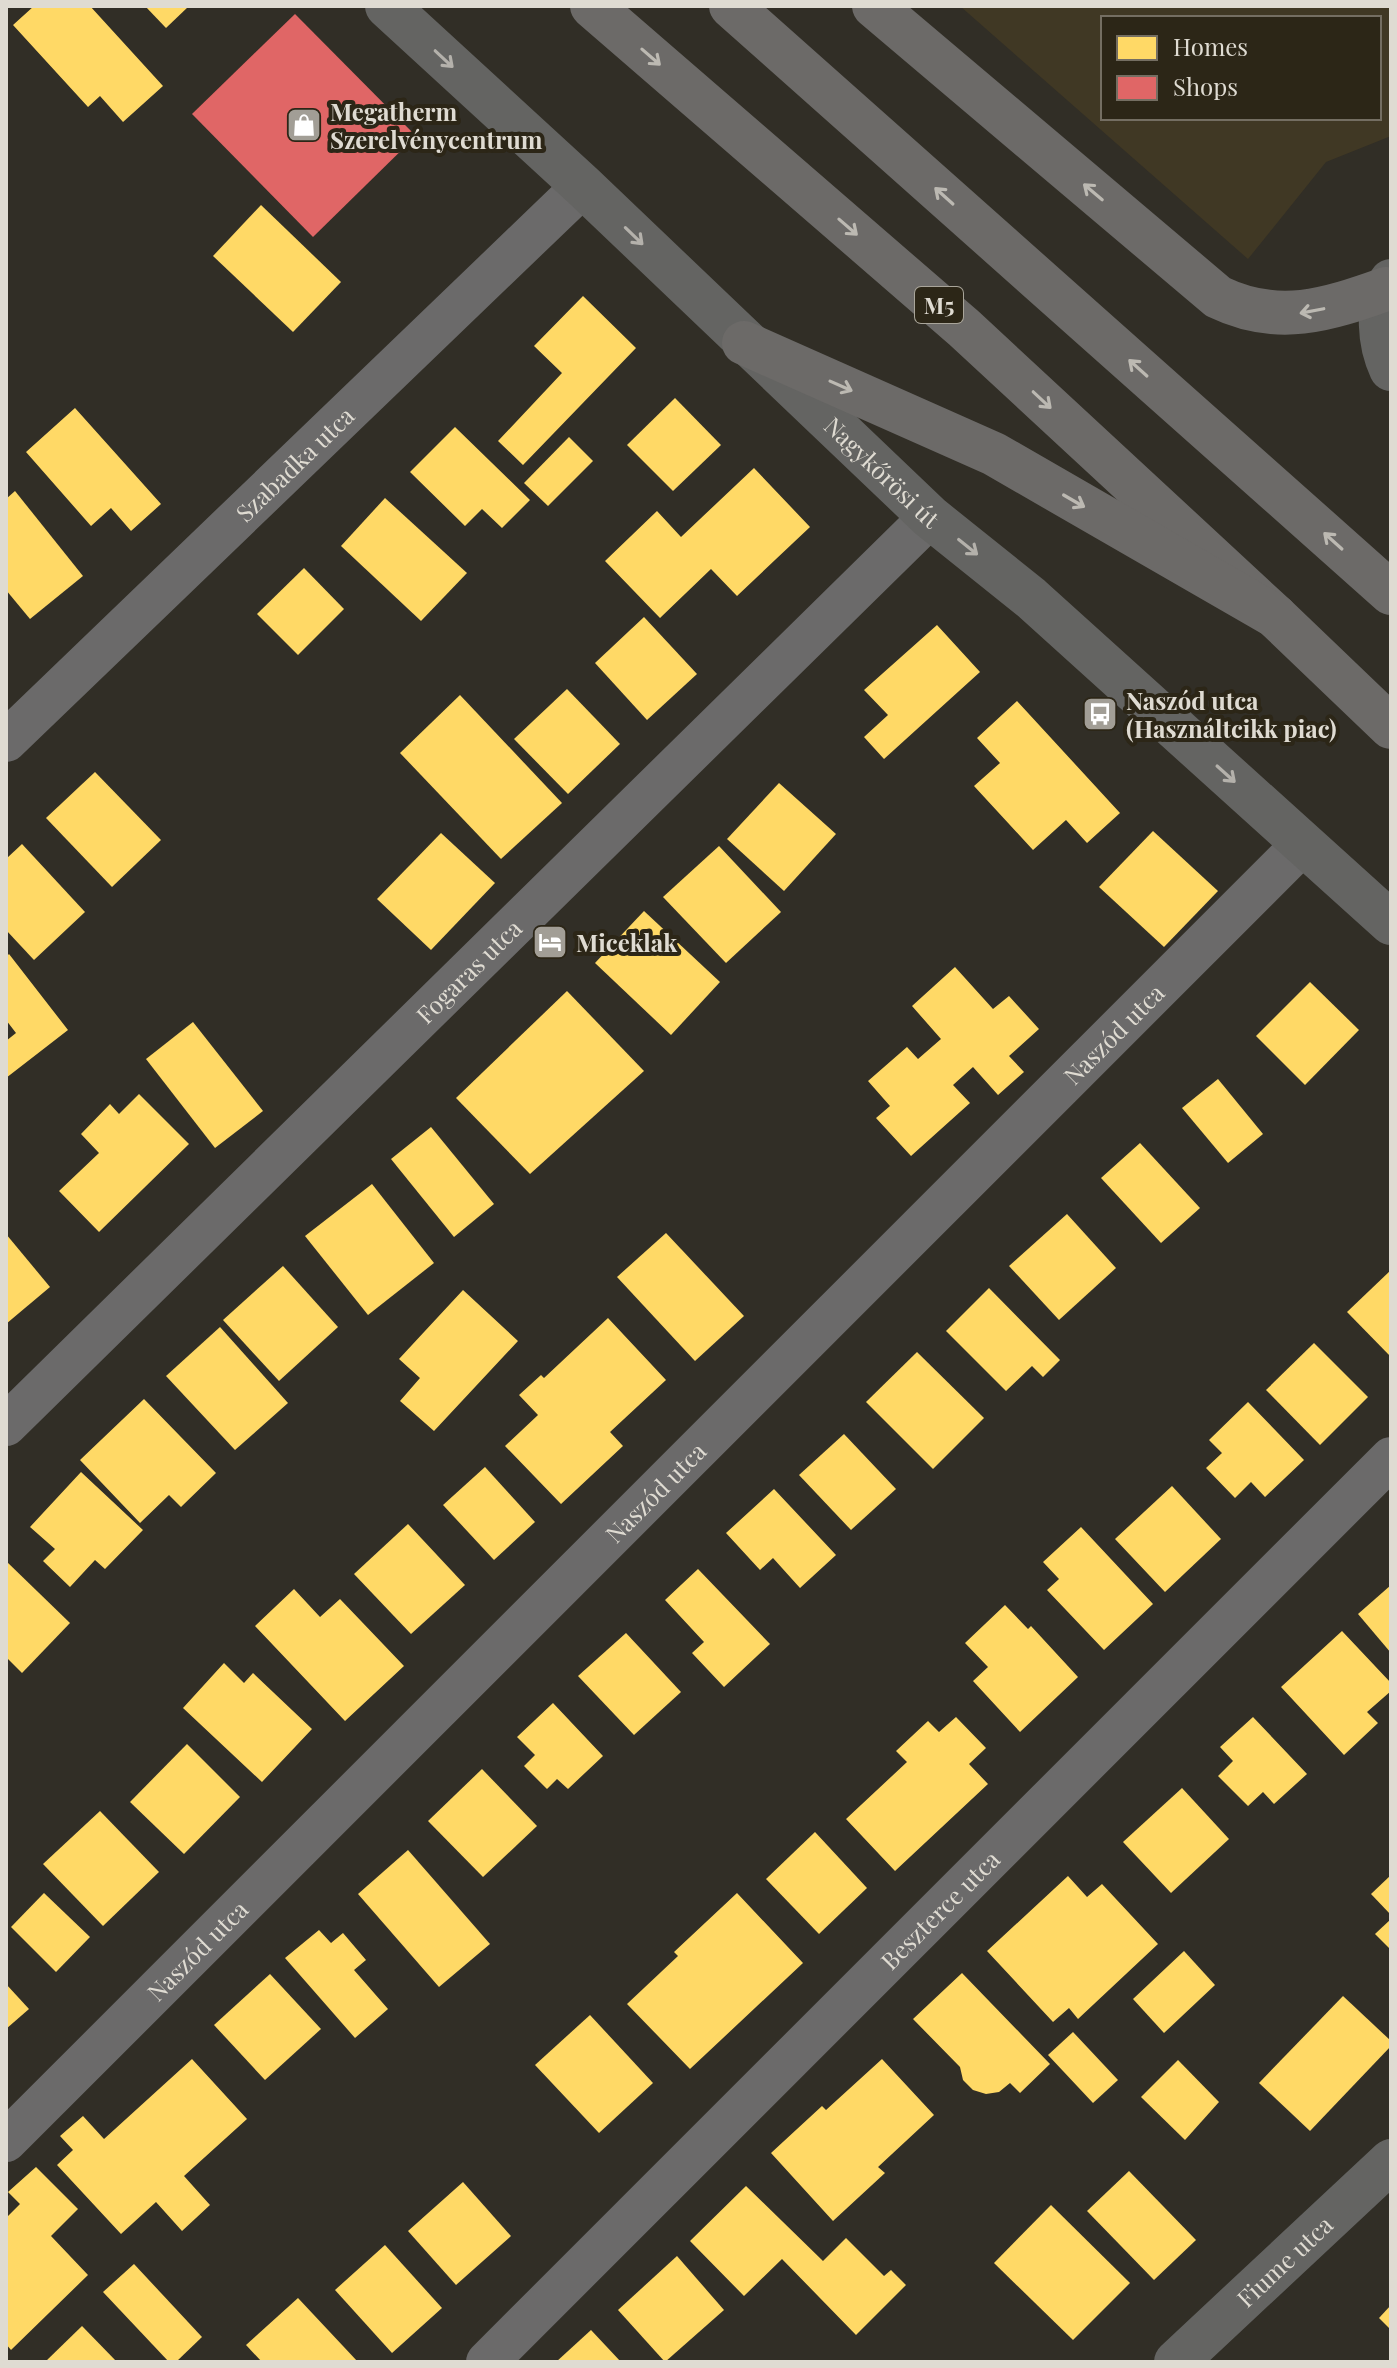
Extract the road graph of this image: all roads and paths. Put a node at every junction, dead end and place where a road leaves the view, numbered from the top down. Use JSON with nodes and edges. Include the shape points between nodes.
{"nodes":[{"id":1,"x":387,"y":6,"type":"edge"},
{"id":2,"x":592,"y":6,"type":"edge"},
{"id":3,"x":731,"y":6,"type":"edge"},
{"id":4,"x":874,"y":6,"type":"edge"},
{"id":5,"x":583,"y":186,"type":"junction"},
{"id":6,"x":1389,"y":285,"type":"edge"},
{"id":7,"x":744,"y":343,"type":"junction"},
{"id":8,"x":1391,"y":369,"type":"edge"},
{"id":9,"x":930,"y":517,"type":"junction"},
{"id":10,"x":1391,"y":593,"type":"edge"},
{"id":11,"x":1275,"y":616,"type":"junction"},
{"id":12,"x":1391,"y":727,"type":"edge"},
{"id":13,"x":6,"y":741,"type":"edge"},
{"id":14,"x":1303,"y":844,"type":"junction"},
{"id":15,"x":1391,"y":923,"type":"edge"},
{"id":16,"x":6,"y":1425,"type":"edge"},
{"id":17,"x":1391,"y":1458,"type":"edge"},
{"id":18,"x":6,"y":2141,"type":"edge"},
{"id":19,"x":1391,"y":2161,"type":"edge"},
{"id":20,"x":487,"y":2362,"type":"edge"},
{"id":21,"x":1176,"y":2362,"type":"edge"}],
"edges":[{"from":1,"to":5,"type":"main road","name":"Nagykőrösi út","one_way":true},
{"from":2,"to":11,"type":"main road","number":"M5","one_way":true,"via":[[964,328]]},
{"from":10,"to":3,"type":"main road","one_way":true},
{"from":6,"to":4,"type":"main road","one_way":true,"via":[[1304,314],[1262,312],[1218,297]]},
{"from":5,"to":7,"type":"main road","name":"Nagykőrösi út","one_way":true},
{"from":5,"to":13,"type":"street","name":"Szabadka utca"},
{"from":6,"to":8,"type":"main road","via":[[1380,322]]},
{"from":7,"to":9,"type":"main road","name":"Nagykőrösi út"},
{"from":7,"to":11,"type":"main road","one_way":true,"via":[[994,454]]},
{"from":9,"to":14,"type":"main road","name":"Nagykőrösi út","one_way":true,"via":[[1031,598]]},
{"from":9,"to":16,"type":"street","name":"Fogaras utca"},
{"from":11,"to":12,"type":"main road","number":"M5"},
{"from":14,"to":15,"type":"main road","name":"Nagykőrösi út"},
{"from":14,"to":18,"type":"street","name":"Naszód utca"},
{"from":17,"to":20,"type":"street","name":"Beszterce utca"},
{"from":19,"to":21,"type":"main road","name":"Fiume utca"}]}
